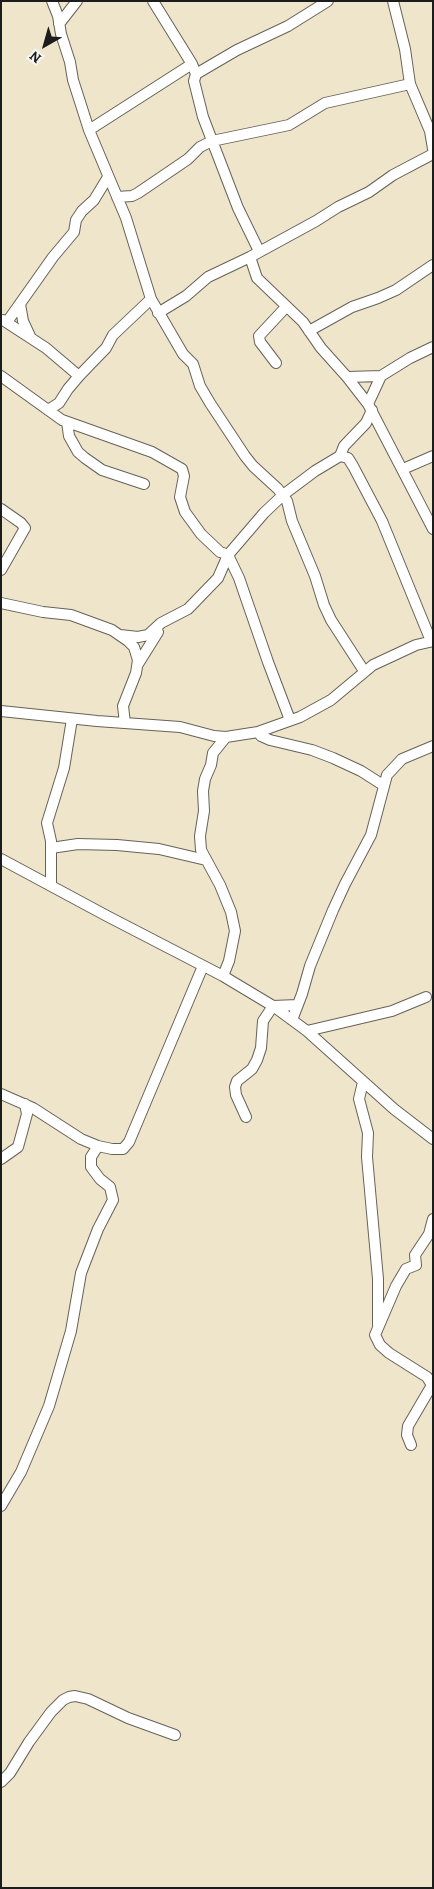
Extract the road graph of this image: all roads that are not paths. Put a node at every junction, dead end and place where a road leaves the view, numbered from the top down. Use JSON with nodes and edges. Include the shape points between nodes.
{"nodes":[{"id":1,"x":52,"y":1,"type":"edge"},
{"id":2,"x":77,"y":1,"type":"edge"},
{"id":3,"x":153,"y":1,"type":"edge"},
{"id":4,"x":328,"y":1,"type":"edge"},
{"id":5,"x":393,"y":1,"type":"edge"},
{"id":6,"x":59,"y":24,"type":"junction"},
{"id":7,"x":194,"y":69,"type":"junction"},
{"id":8,"x":410,"y":84,"type":"junction"},
{"id":9,"x":89,"y":130,"type":"junction"},
{"id":10,"x":212,"y":141,"type":"junction"},
{"id":11,"x":433,"y":149,"type":"edge"},
{"id":12,"x":433,"y":154,"type":"edge"},
{"id":13,"x":108,"y":177,"type":"junction"},
{"id":14,"x":116,"y":196,"type":"junction"},
{"id":15,"x":94,"y":200,"type":"junction"},
{"id":16,"x":254,"y":254,"type":"junction"},
{"id":17,"x":433,"y":265,"type":"edge"},
{"id":18,"x":151,"y":299,"type":"junction"},
{"id":19,"x":20,"y":304,"type":"junction"},
{"id":20,"x":286,"y":307,"type":"junction"},
{"id":21,"x":158,"y":312,"type":"junction"},
{"id":22,"x":4,"y":321,"type":"edge"},
{"id":23,"x":309,"y":331,"type":"junction"},
{"id":24,"x":30,"y":336,"type":"junction"},
{"id":25,"x":433,"y":347,"type":"edge"},
{"id":26,"x":276,"y":363,"type":"dead end"},
{"id":27,"x":1,"y":376,"type":"edge"},
{"id":28,"x":79,"y":376,"type":"junction"},
{"id":29,"x":381,"y":376,"type":"junction"},
{"id":30,"x":347,"y":377,"type":"junction"},
{"id":31,"x":59,"y":403,"type":"junction"},
{"id":32,"x":370,"y":407,"type":"junction"},
{"id":33,"x":48,"y":410,"type":"junction"},
{"id":34,"x":65,"y":421,"type":"junction"},
{"id":35,"x":340,"y":456,"type":"junction"},
{"id":36,"x":433,"y":456,"type":"edge"},
{"id":37,"x":402,"y":469,"type":"junction"},
{"id":38,"x":144,"y":484,"type":"dead end"},
{"id":39,"x":283,"y":495,"type":"junction"},
{"id":40,"x":1,"y":509,"type":"edge"},
{"id":41,"x":433,"y":529,"type":"edge"},
{"id":42,"x":224,"y":553,"type":"junction"},
{"id":43,"x":1,"y":570,"type":"edge"},
{"id":44,"x":2,"y":606,"type":"edge"},
{"id":45,"x":166,"y":621,"type":"junction"},
{"id":46,"x":120,"y":635,"type":"junction"},
{"id":47,"x":432,"y":641,"type":"edge"},
{"id":48,"x":138,"y":664,"type":"junction"},
{"id":49,"x":364,"y":671,"type":"junction"},
{"id":50,"x":2,"y":713,"type":"edge"},
{"id":51,"x":72,"y":719,"type":"junction"},
{"id":52,"x":290,"y":720,"type":"junction"},
{"id":53,"x":125,"y":723,"type":"junction"},
{"id":54,"x":202,"y":732,"type":"junction"},
{"id":55,"x":258,"y":732,"type":"junction"},
{"id":56,"x":226,"y":737,"type":"junction"},
{"id":57,"x":433,"y":746,"type":"edge"},
{"id":58,"x":213,"y":753,"type":"junction"},
{"id":59,"x":383,"y":786,"type":"junction"},
{"id":60,"x":51,"y":848,"type":"junction"},
{"id":61,"x":1,"y":858,"type":"edge"},
{"id":62,"x":206,"y":860,"type":"junction"},
{"id":63,"x":51,"y":885,"type":"junction"},
{"id":64,"x":203,"y":966,"type":"junction"},
{"id":65,"x":223,"y":976,"type":"junction"},
{"id":66,"x":426,"y":997,"type":"dead end"},
{"id":67,"x":273,"y":1006,"type":"junction"},
{"id":68,"x":297,"y":1006,"type":"junction"},
{"id":69,"x":292,"y":1020,"type":"junction"},
{"id":70,"x":307,"y":1031,"type":"junction"},
{"id":71,"x":363,"y":1082,"type":"junction"},
{"id":72,"x":1,"y":1094,"type":"edge"},
{"id":73,"x":28,"y":1109,"type":"junction"},
{"id":74,"x":246,"y":1117,"type":"dead end"},
{"id":75,"x":433,"y":1138,"type":"edge"},
{"id":76,"x":98,"y":1146,"type":"junction"},
{"id":77,"x":1,"y":1159,"type":"edge"},
{"id":78,"x":433,"y":1219,"type":"edge"},
{"id":79,"x":378,"y":1326,"type":"junction"},
{"id":80,"x":411,"y":1445,"type":"dead end"},
{"id":81,"x":1,"y":1506,"type":"edge"},
{"id":82,"x":175,"y":1735,"type":"dead end"},
{"id":83,"x":1,"y":1782,"type":"edge"}],
"edges":[{"from":1,"to":6,"type":"street"},
{"from":2,"to":6,"type":"street"},
{"from":3,"to":7,"type":"street"},
{"from":4,"to":7,"type":"street","via":[[288,26]]},
{"from":5,"to":8,"type":"street"},
{"from":6,"to":9,"type":"street"},
{"from":7,"to":9,"type":"street"},
{"from":7,"to":10,"type":"street","via":[[196,93]]},
{"from":8,"to":10,"type":"street","via":[[325,103],[289,125]]},
{"from":8,"to":11,"type":"street","via":[[430,131]]},
{"from":9,"to":13,"type":"street"},
{"from":10,"to":14,"type":"street","via":[[138,193]]},
{"from":10,"to":16,"type":"street"},
{"from":12,"to":16,"type":"street"},
{"from":13,"to":14,"type":"street"},
{"from":13,"to":15,"type":"street"},
{"from":14,"to":15,"type":"street"},
{"from":14,"to":18,"type":"street"},
{"from":15,"to":19,"type":"street","via":[[82,211],[74,232]]},
{"from":16,"to":20,"type":"street","via":[[257,278]]},
{"from":16,"to":21,"type":"street","via":[[208,277],[186,296]]},
{"from":17,"to":23,"type":"street","via":[[396,290],[352,307]]},
{"from":18,"to":21,"type":"street"},
{"from":18,"to":28,"type":"street","via":[[113,335],[106,348]]},
{"from":19,"to":22,"type":"street"},
{"from":19,"to":24,"type":"street"},
{"from":20,"to":23,"type":"street"},
{"from":20,"to":26,"type":"street","via":[[259,336]]},
{"from":21,"to":39,"type":"street","via":[[183,354],[193,364],[203,392],[244,456]]},
{"from":22,"to":24,"type":"street"},
{"from":23,"to":30,"type":"street"},
{"from":24,"to":28,"type":"street"},
{"from":25,"to":29,"type":"street"},
{"from":27,"to":33,"type":"street"},
{"from":28,"to":31,"type":"street"},
{"from":29,"to":30,"type":"street"},
{"from":29,"to":32,"type":"street"},
{"from":30,"to":32,"type":"street"},
{"from":31,"to":33,"type":"street"},
{"from":31,"to":34,"type":"street"},
{"from":32,"to":35,"type":"street","via":[[366,423],[344,446]]},
{"from":32,"to":37,"type":"street"},
{"from":33,"to":34,"type":"street"},
{"from":34,"to":38,"type":"street","via":[[69,436],[85,458],[102,470]]},
{"from":34,"to":42,"type":"street","via":[[152,452],[182,469],[180,497],[185,512],[201,534]]},
{"from":35,"to":39,"type":"street"},
{"from":35,"to":47,"type":"street","via":[[348,458],[382,521]]},
{"from":36,"to":37,"type":"street"},
{"from":37,"to":41,"type":"street"},
{"from":39,"to":42,"type":"street"},
{"from":39,"to":49,"type":"street","via":[[324,605]]},
{"from":40,"to":43,"type":"street","via":[[25,528]]},
{"from":42,"to":45,"type":"street","via":[[218,578],[188,609]]},
{"from":42,"to":52,"type":"street","via":[[239,578]]},
{"from":44,"to":46,"type":"street","via":[[72,615]]},
{"from":45,"to":46,"type":"street","via":[[143,636]]},
{"from":45,"to":48,"type":"street"},
{"from":46,"to":48,"type":"street","via":[[134,647]]},
{"from":47,"to":49,"type":"street"},
{"from":48,"to":53,"type":"street","via":[[123,706]]},
{"from":49,"to":52,"type":"street","via":[[330,700]]},
{"from":50,"to":51,"type":"street"},
{"from":51,"to":53,"type":"street"},
{"from":51,"to":60,"type":"street","via":[[64,768],[47,823]]},
{"from":52,"to":55,"type":"street"},
{"from":53,"to":54,"type":"street"},
{"from":54,"to":56,"type":"street"},
{"from":54,"to":58,"type":"street"},
{"from":55,"to":56,"type":"street"},
{"from":55,"to":59,"type":"street","via":[[270,740],[333,758]]},
{"from":56,"to":58,"type":"street"},
{"from":57,"to":59,"type":"street","via":[[396,764]]},
{"from":58,"to":62,"type":"street","via":[[203,791],[200,836]]},
{"from":59,"to":68,"type":"street","via":[[371,836],[337,901]]},
{"from":60,"to":62,"type":"street","via":[[78,844],[117,845],[159,849]]},
{"from":60,"to":63,"type":"street"},
{"from":61,"to":63,"type":"street"},
{"from":62,"to":65,"type":"street","via":[[220,885],[235,931],[230,961]]},
{"from":63,"to":64,"type":"street"},
{"from":64,"to":65,"type":"street"},
{"from":64,"to":76,"type":"street","via":[[125,1148]]},
{"from":65,"to":67,"type":"street"},
{"from":66,"to":70,"type":"street","via":[[392,1011]]},
{"from":67,"to":68,"type":"street"},
{"from":67,"to":69,"type":"street"},
{"from":67,"to":74,"type":"street","via":[[263,1021],[257,1060],[235,1087]]},
{"from":68,"to":69,"type":"street"},
{"from":69,"to":70,"type":"street"},
{"from":70,"to":71,"type":"street"},
{"from":71,"to":75,"type":"street"},
{"from":71,"to":79,"type":"street","via":[[359,1099],[368,1133]]},
{"from":72,"to":73,"type":"street"},
{"from":73,"to":76,"type":"street"},
{"from":73,"to":77,"type":"street","via":[[18,1147]]},
{"from":76,"to":81,"type":"street","via":[[91,1157],[91,1167],[110,1187],[113,1200],[81,1273],[71,1331],[49,1406],[21,1472]]},
{"from":78,"to":79,"type":"street","via":[[429,1234],[415,1255],[416,1265],[406,1269]]},
{"from":79,"to":80,"type":"street","via":[[375,1334],[380,1344],[427,1377],[432,1385],[408,1426]]},
{"from":82,"to":83,"type":"street","via":[[88,1699],[69,1697],[51,1712],[10,1774]]}]}
